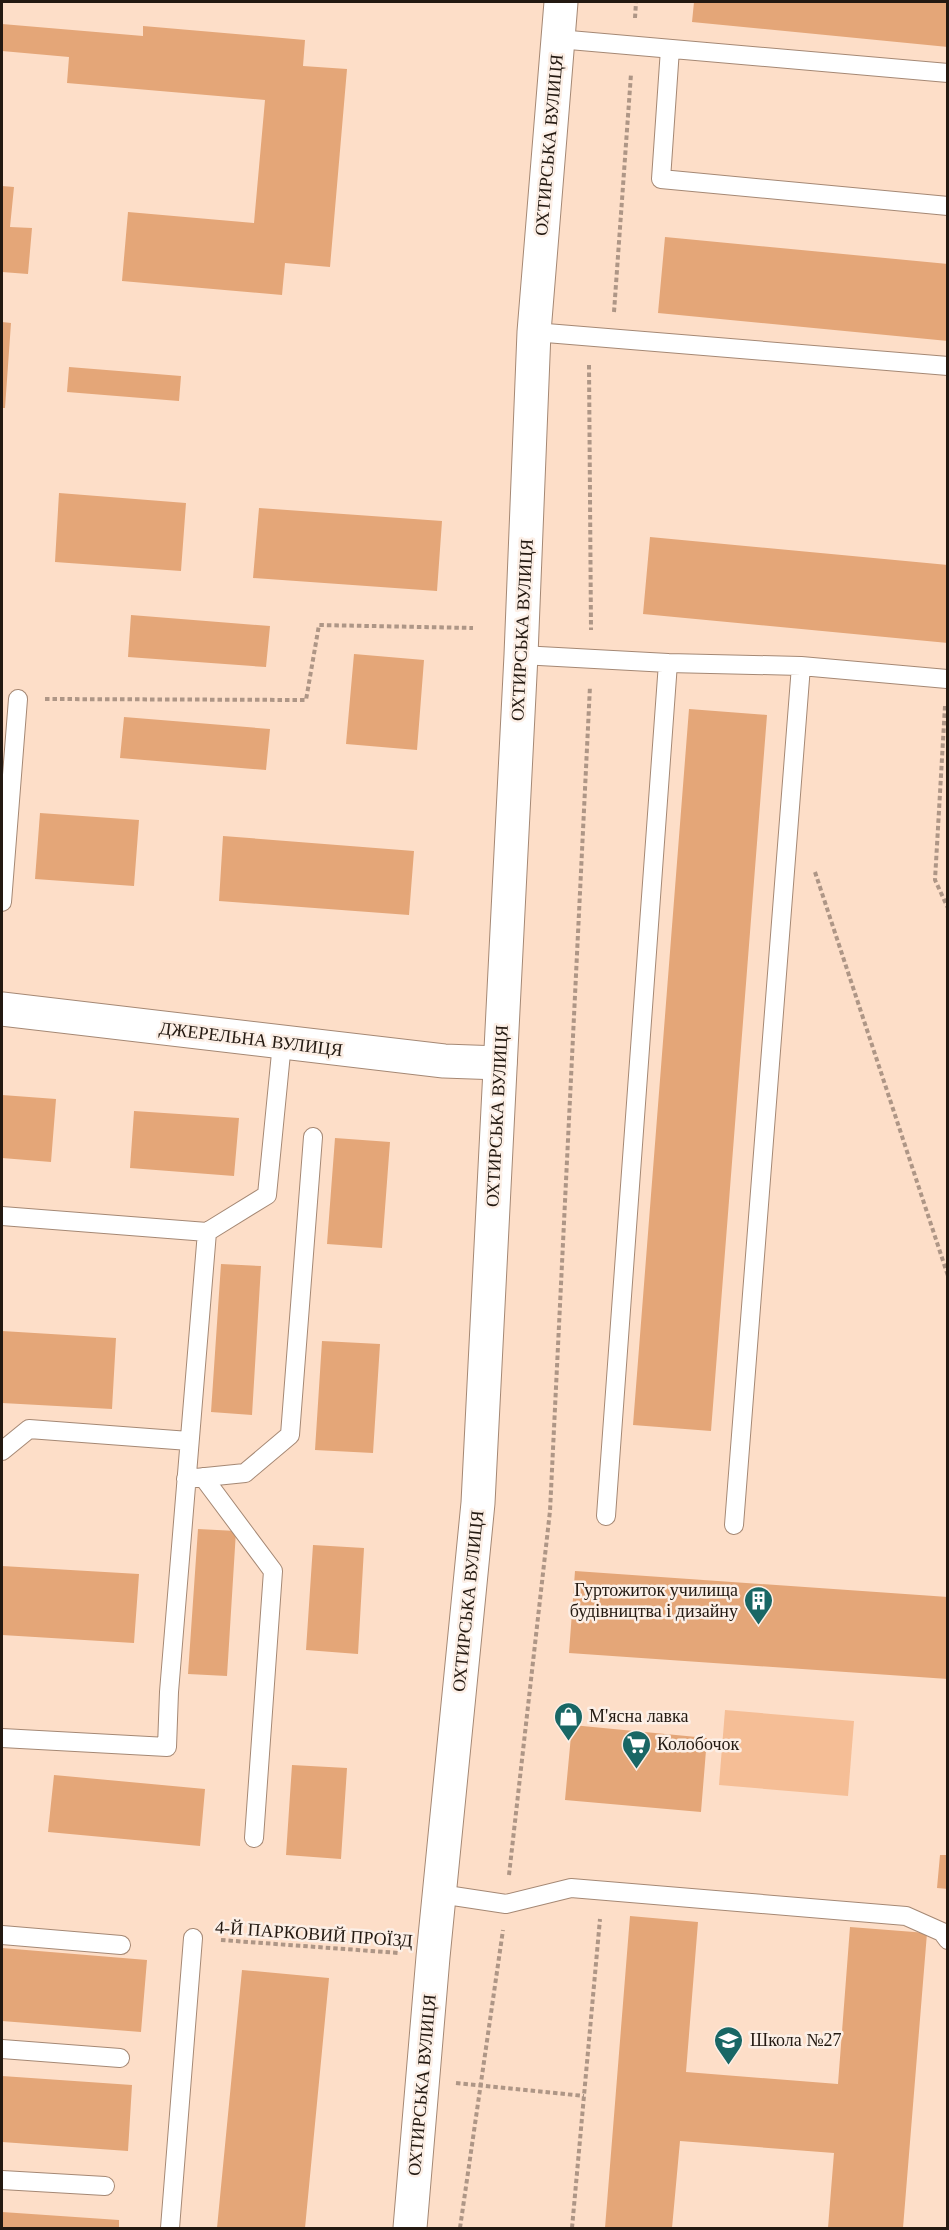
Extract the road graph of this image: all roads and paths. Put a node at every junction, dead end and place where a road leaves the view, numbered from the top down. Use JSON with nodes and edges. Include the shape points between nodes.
{"nodes":[{"id":1,"x":561,"y":2,"type":"edge"},
{"id":2,"x":636,"y":2,"type":"edge"},
{"id":3,"x":558,"y":39,"type":"junction"},
{"id":4,"x":633,"y":46,"type":"junction"},
{"id":5,"x":670,"y":49,"type":"junction"},
{"id":6,"x":948,"y":73,"type":"edge"},
{"id":7,"x":948,"y":206,"type":"edge"},
{"id":8,"x":534,"y":332,"type":"junction"},
{"id":9,"x":589,"y":337,"type":"junction"},
{"id":10,"x":612,"y":339,"type":"junction"},
{"id":11,"x":948,"y":366,"type":"edge"},
{"id":12,"x":473,"y":628,"type":"dead end"},
{"id":13,"x":521,"y":655,"type":"junction"},
{"id":14,"x":591,"y":659,"type":"junction"},
{"id":15,"x":668,"y":663,"type":"junction"},
{"id":16,"x":801,"y":666,"type":"junction"},
{"id":17,"x":947,"y":679,"type":"edge"},
{"id":18,"x":18,"y":699,"type":"joint"},
{"id":19,"x":813,"y":866,"type":"dead end"},
{"id":20,"x":2,"y":902,"type":"edge"},
{"id":21,"x":948,"y":908,"type":"edge"},
{"id":22,"x":2,"y":1010,"type":"edge"},
{"id":23,"x":282,"y":1042,"type":"junction"},
{"id":24,"x":500,"y":1063,"type":"junction"},
{"id":25,"x":313,"y":1137,"type":"dead end"},
{"id":26,"x":2,"y":1216,"type":"edge"},
{"id":27,"x":207,"y":1232,"type":"junction"},
{"id":28,"x":948,"y":1276,"type":"edge"},
{"id":29,"x":189,"y":1441,"type":"junction"},
{"id":30,"x":2,"y":1451,"type":"edge"},
{"id":31,"x":195,"y":1478,"type":"junction"},
{"id":32,"x":606,"y":1516,"type":"dead end"},
{"id":33,"x":734,"y":1526,"type":"dead end"},
{"id":34,"x":2,"y":1738,"type":"edge"},
{"id":35,"x":254,"y":1838,"type":"dead end"},
{"id":36,"x":603,"y":1890,"type":"junction"},
{"id":37,"x":440,"y":1894,"type":"junction"},
{"id":38,"x":506,"y":1904,"type":"junction"},
{"id":39,"x":2,"y":1935,"type":"edge"},
{"id":40,"x":193,"y":1938,"type":"joint"},
{"id":41,"x":948,"y":1941,"type":"edge"},
{"id":42,"x":121,"y":1945,"type":"dead end"},
{"id":43,"x":433,"y":1957,"type":"junction"},
{"id":44,"x":2,"y":2049,"type":"edge"},
{"id":45,"x":120,"y":2058,"type":"dead end"},
{"id":46,"x":422,"y":2080,"type":"junction"},
{"id":47,"x":482,"y":2086,"type":"junction"},
{"id":48,"x":584,"y":2096,"type":"junction"},
{"id":49,"x":2,"y":2180,"type":"edge"},
{"id":50,"x":105,"y":2186,"type":"dead end"},
{"id":51,"x":170,"y":2229,"type":"edge"},
{"id":52,"x":410,"y":2229,"type":"edge"},
{"id":53,"x":460,"y":2229,"type":"edge"},
{"id":54,"x":572,"y":2229,"type":"edge"}],
"edges":[{"from":1,"to":3,"type":"street","name":"ОХТИРСЬКА ВУЛИЦЯ"},
{"from":2,"to":4,"type":"path"},
{"from":3,"to":4,"type":"lane"},
{"from":3,"to":8,"type":"street","name":"ОХТИРСЬКА ВУЛИЦЯ"},
{"from":4,"to":5,"type":"lane"},
{"from":4,"to":10,"type":"path"},
{"from":5,"to":6,"type":"lane"},
{"from":5,"to":7,"type":"lane","via":[[661,179]]},
{"from":8,"to":9,"type":"lane"},
{"from":8,"to":13,"type":"street","name":"ОХТИРСЬКА ВУЛИЦЯ"},
{"from":9,"to":10,"type":"lane"},
{"from":9,"to":14,"type":"path"},
{"from":10,"to":11,"type":"lane"},
{"from":12,"to":18,"type":"path","via":[[319,624],[306,700]]},
{"from":13,"to":14,"type":"lane"},
{"from":13,"to":24,"type":"street","name":"ОХТИРСЬКА ВУЛИЦЯ"},
{"from":14,"to":15,"type":"lane"},
{"from":14,"to":38,"type":"path","via":[[550,1511]]},
{"from":15,"to":16,"type":"lane"},
{"from":15,"to":32,"type":"lane"},
{"from":16,"to":17,"type":"lane"},
{"from":16,"to":33,"type":"lane"},
{"from":17,"to":21,"type":"path","via":[[935,880]]},
{"from":18,"to":20,"type":"lane"},
{"from":19,"to":28,"type":"path"},
{"from":22,"to":23,"type":"street","name":"ДЖЕРЕЛЬНА ВУЛИЦЯ"},
{"from":23,"to":24,"type":"street","name":"ДЖЕРЕЛЬНА ВУЛИЦЯ","via":[[444,1061]]},
{"from":23,"to":27,"type":"lane","via":[[267,1195]]},
{"from":24,"to":37,"type":"street","name":"ОХТИРСЬКА ВУЛИЦЯ","via":[[478,1503]]},
{"from":25,"to":31,"type":"lane","via":[[290,1435],[245,1473]]},
{"from":26,"to":27,"type":"lane"},
{"from":27,"to":29,"type":"lane"},
{"from":29,"to":30,"type":"lane","via":[[28,1429]]},
{"from":29,"to":31,"type":"lane"},
{"from":31,"to":34,"type":"lane","via":[[169,1692],[167,1747]]},
{"from":31,"to":35,"type":"lane","via":[[273,1571]]},
{"from":36,"to":38,"type":"lane","via":[[571,1888]]},
{"from":36,"to":41,"type":"lane","via":[[906,1916],[942,1932]]},
{"from":36,"to":48,"type":"path"},
{"from":37,"to":38,"type":"lane"},
{"from":37,"to":43,"type":"street","name":"ОХТИРСЬКА ВУЛИЦЯ"},
{"from":38,"to":47,"type":"path"},
{"from":39,"to":42,"type":"lane"},
{"from":40,"to":43,"type":"path","name":"4-Й ПАРКОВИЙ ПРОЇЗД"},
{"from":40,"to":51,"type":"lane"},
{"from":43,"to":46,"type":"street","name":"ОХТИРСЬКА ВУЛИЦЯ"},
{"from":44,"to":45,"type":"lane"},
{"from":46,"to":47,"type":"path"},
{"from":46,"to":52,"type":"street","name":"ОХТИРСЬКА ВУЛИЦЯ"},
{"from":47,"to":48,"type":"path"},
{"from":47,"to":53,"type":"path"},
{"from":48,"to":54,"type":"path"},
{"from":49,"to":50,"type":"lane"}]}
